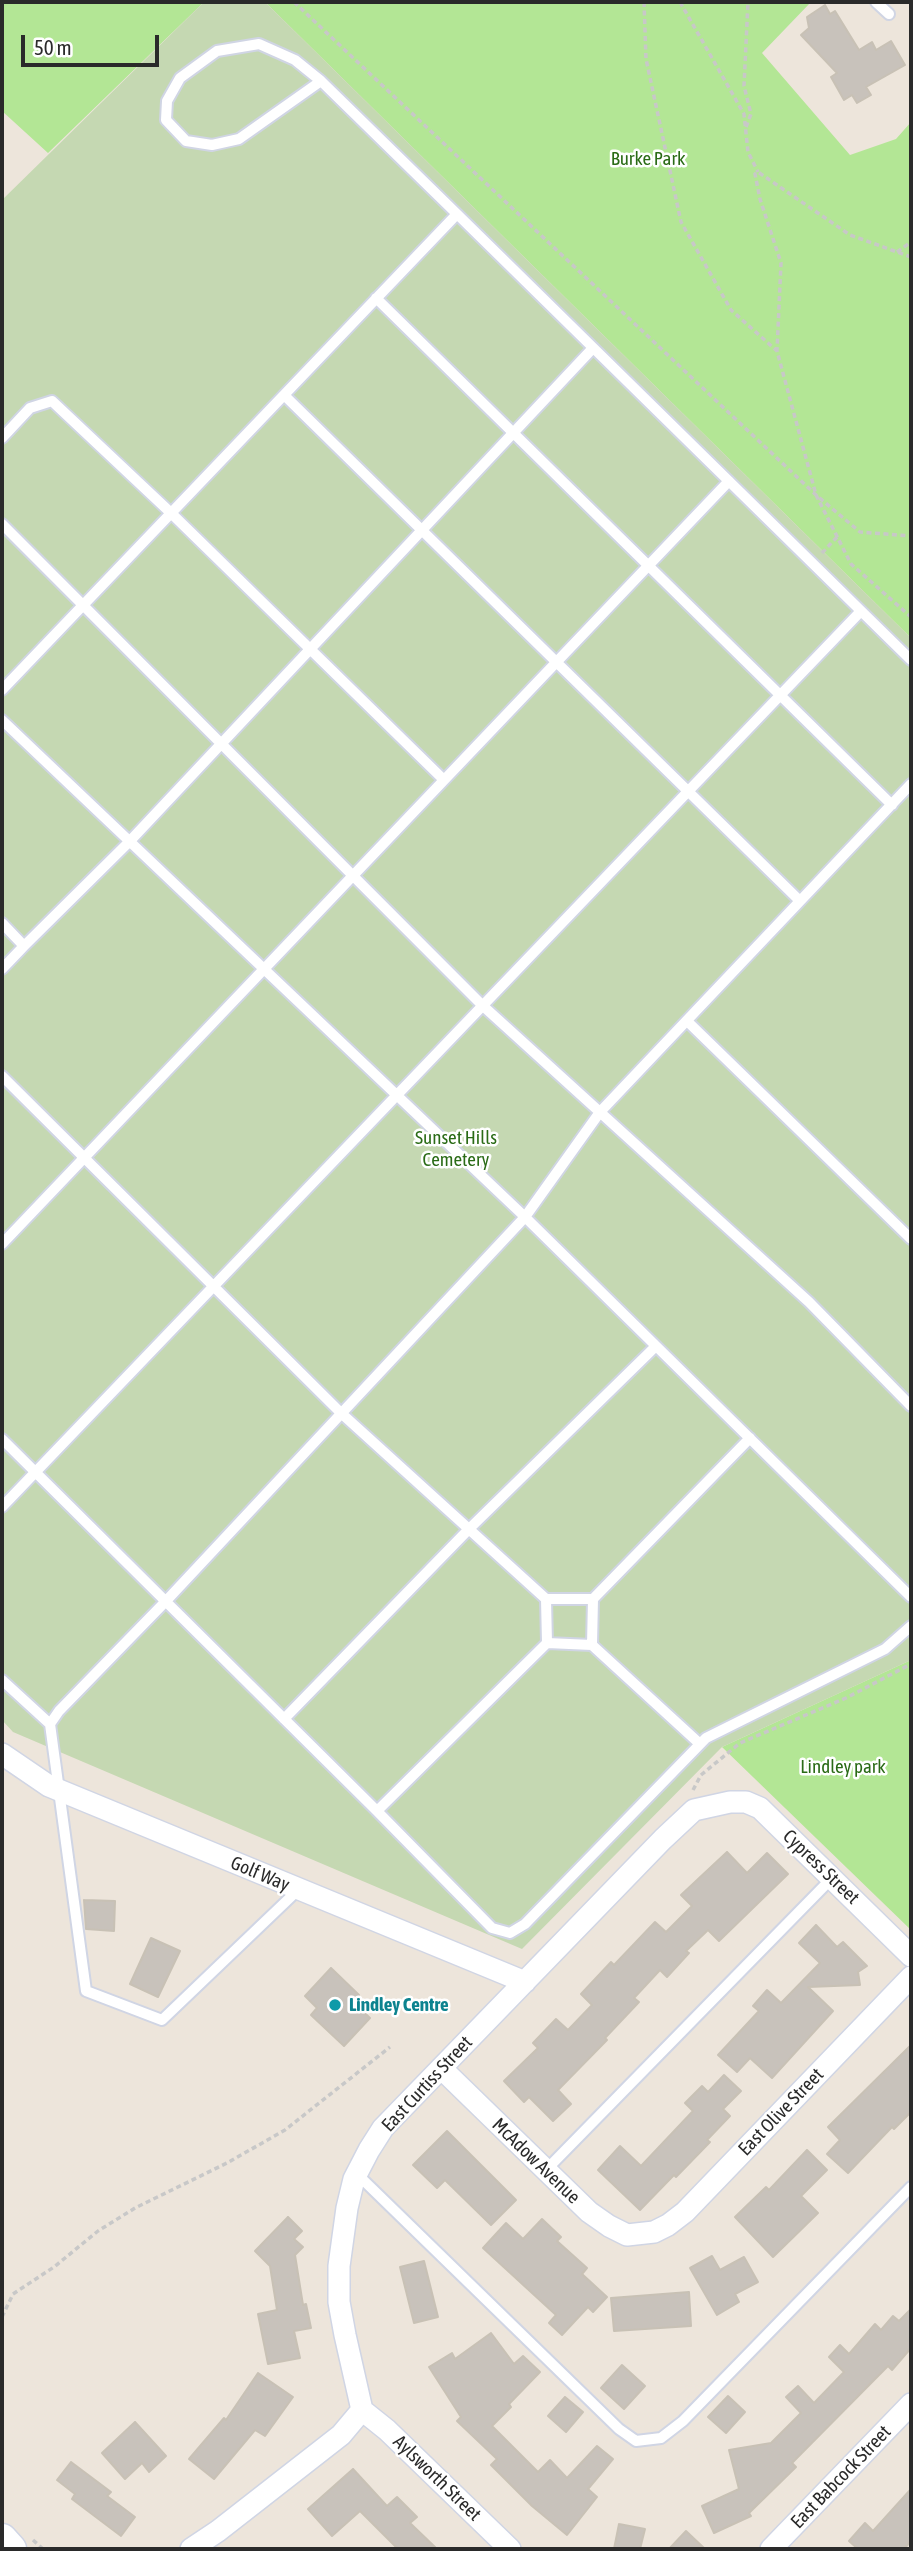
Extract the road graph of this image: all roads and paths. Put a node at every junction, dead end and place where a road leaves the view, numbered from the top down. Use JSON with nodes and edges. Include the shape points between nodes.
{"nodes":[{"id":1,"x":294,"y":2,"type":"edge"},
{"id":2,"x":644,"y":2,"type":"edge"},
{"id":3,"x":680,"y":2,"type":"edge"},
{"id":4,"x":748,"y":2,"type":"edge"},
{"id":5,"x":876,"y":2,"type":"edge"},
{"id":6,"x":889,"y":14,"type":"dead end"},
{"id":7,"x":321,"y":81,"type":"junction"},
{"id":8,"x":745,"y":129,"type":"junction"},
{"id":9,"x":758,"y":172,"type":"junction"},
{"id":10,"x":457,"y":214,"type":"junction"},
{"id":11,"x":911,"y":242,"type":"edge"},
{"id":12,"x":897,"y":252,"type":"junction"},
{"id":13,"x":911,"y":257,"type":"edge"},
{"id":14,"x":376,"y":298,"type":"junction"},
{"id":15,"x":593,"y":348,"type":"junction"},
{"id":16,"x":777,"y":351,"type":"junction"},
{"id":17,"x":284,"y":395,"type":"junction"},
{"id":18,"x":513,"y":433,"type":"junction"},
{"id":19,"x":2,"y":438,"type":"edge"},
{"id":20,"x":729,"y":481,"type":"junction"},
{"id":21,"x":816,"y":495,"type":"junction"},
{"id":22,"x":172,"y":513,"type":"junction"},
{"id":23,"x":2,"y":524,"type":"edge"},
{"id":24,"x":422,"y":530,"type":"junction"},
{"id":25,"x":911,"y":536,"type":"edge"},
{"id":26,"x":837,"y":537,"type":"junction"},
{"id":27,"x":813,"y":563,"type":"junction"},
{"id":28,"x":648,"y":566,"type":"junction"},
{"id":29,"x":83,"y":605,"type":"junction"},
{"id":30,"x":861,"y":611,"type":"junction"},
{"id":31,"x":911,"y":617,"type":"edge"},
{"id":32,"x":310,"y":649,"type":"junction"},
{"id":33,"x":911,"y":660,"type":"edge"},
{"id":34,"x":557,"y":662,"type":"junction"},
{"id":35,"x":2,"y":690,"type":"edge"},
{"id":36,"x":780,"y":695,"type":"junction"},
{"id":37,"x":2,"y":720,"type":"edge"},
{"id":38,"x":221,"y":744,"type":"junction"},
{"id":39,"x":444,"y":780,"type":"junction"},
{"id":40,"x":910,"y":788,"type":"edge"},
{"id":41,"x":688,"y":791,"type":"junction"},
{"id":42,"x":892,"y":804,"type":"junction"},
{"id":43,"x":130,"y":842,"type":"junction"},
{"id":44,"x":353,"y":876,"type":"junction"},
{"id":45,"x":800,"y":901,"type":"junction"},
{"id":46,"x":2,"y":923,"type":"edge"},
{"id":47,"x":24,"y":946,"type":"junction"},
{"id":48,"x":2,"y":969,"type":"edge"},
{"id":49,"x":264,"y":969,"type":"junction"},
{"id":50,"x":482,"y":1006,"type":"junction"},
{"id":51,"x":687,"y":1021,"type":"junction"},
{"id":52,"x":2,"y":1076,"type":"edge"},
{"id":53,"x":396,"y":1094,"type":"junction"},
{"id":54,"x":600,"y":1112,"type":"junction"},
{"id":55,"x":84,"y":1158,"type":"junction"},
{"id":56,"x":525,"y":1217,"type":"junction"},
{"id":57,"x":911,"y":1239,"type":"edge"},
{"id":58,"x":2,"y":1244,"type":"edge"},
{"id":59,"x":214,"y":1287,"type":"junction"},
{"id":60,"x":656,"y":1346,"type":"junction"},
{"id":61,"x":911,"y":1406,"type":"edge"},
{"id":62,"x":341,"y":1412,"type":"junction"},
{"id":63,"x":2,"y":1438,"type":"edge"},
{"id":64,"x":750,"y":1438,"type":"junction"},
{"id":65,"x":36,"y":1471,"type":"junction"},
{"id":66,"x":2,"y":1507,"type":"edge"},
{"id":67,"x":469,"y":1529,"type":"junction"},
{"id":68,"x":911,"y":1597,"type":"edge"},
{"id":69,"x":546,"y":1599,"type":"junction"},
{"id":70,"x":593,"y":1599,"type":"junction"},
{"id":71,"x":166,"y":1601,"type":"junction"},
{"id":72,"x":911,"y":1626,"type":"edge"},
{"id":73,"x":547,"y":1643,"type":"junction"},
{"id":74,"x":592,"y":1645,"type":"junction"},
{"id":75,"x":911,"y":1664,"type":"edge"},
{"id":76,"x":2,"y":1680,"type":"edge"},
{"id":77,"x":284,"y":1719,"type":"junction"},
{"id":78,"x":50,"y":1724,"type":"junction"},
{"id":79,"x":700,"y":1744,"type":"junction"},
{"id":80,"x":2,"y":1754,"type":"edge"},
{"id":81,"x":57,"y":1789,"type":"junction"},
{"id":82,"x":693,"y":1790,"type":"dead end"},
{"id":83,"x":720,"y":1804,"type":"joint"},
{"id":84,"x":377,"y":1811,"type":"junction"},
{"id":85,"x":833,"y":1877,"type":"junction"},
{"id":86,"x":298,"y":1890,"type":"junction"},
{"id":87,"x":911,"y":1956,"type":"edge"},
{"id":88,"x":911,"y":1977,"type":"edge"},
{"id":89,"x":525,"y":1982,"type":"junction"},
{"id":90,"x":390,"y":2047,"type":"dead end"},
{"id":91,"x":441,"y":2068,"type":"junction"},
{"id":92,"x":546,"y":2170,"type":"junction"},
{"id":93,"x":357,"y":2174,"type":"junction"},
{"id":94,"x":911,"y":2187,"type":"edge"},
{"id":95,"x":642,"y":2234,"type":"joint"},
{"id":96,"x":2,"y":2317,"type":"edge"},
{"id":97,"x":911,"y":2404,"type":"edge"},
{"id":98,"x":362,"y":2410,"type":"junction"},
{"id":99,"x":2,"y":2539,"type":"edge"},
{"id":100,"x":11,"y":2549,"type":"edge"},
{"id":101,"x":191,"y":2549,"type":"edge"},
{"id":102,"x":510,"y":2549,"type":"edge"},
{"id":103,"x":771,"y":2549,"type":"edge"}],
"edges":[{"from":1,"to":21,"type":"path"},
{"from":2,"to":16,"type":"path","via":[[646,60],[681,222],[731,310]]},
{"from":3,"to":8,"type":"path","via":[[744,114]]},
{"from":4,"to":8,"type":"path","via":[[744,86],[751,114]]},
{"from":5,"to":6,"type":"lane"},
{"from":7,"to":7,"type":"lane","via":[[295,60],[259,44],[217,51],[180,78],[167,101],[166,120],[186,141],[212,145],[239,139]]},
{"from":7,"to":10,"type":"lane"},
{"from":8,"to":9,"type":"path","via":[[748,152]]},
{"from":9,"to":12,"type":"path","via":[[850,235]]},
{"from":9,"to":16,"type":"path","via":[[760,198],[781,263]]},
{"from":10,"to":14,"type":"lane"},
{"from":10,"to":15,"type":"lane"},
{"from":11,"to":12,"type":"path"},
{"from":12,"to":13,"type":"path"},
{"from":14,"to":17,"type":"lane"},
{"from":14,"to":18,"type":"lane"},
{"from":15,"to":18,"type":"lane"},
{"from":15,"to":20,"type":"lane"},
{"from":16,"to":21,"type":"path"},
{"from":17,"to":22,"type":"lane"},
{"from":17,"to":24,"type":"lane"},
{"from":18,"to":24,"type":"lane"},
{"from":18,"to":28,"type":"lane"},
{"from":19,"to":22,"type":"lane","via":[[30,408],[52,401]]},
{"from":20,"to":27,"type":"lane"},
{"from":20,"to":28,"type":"lane"},
{"from":21,"to":25,"type":"path","via":[[860,532]]},
{"from":21,"to":26,"type":"path"},
{"from":22,"to":29,"type":"lane"},
{"from":22,"to":32,"type":"lane"},
{"from":23,"to":29,"type":"lane"},
{"from":24,"to":32,"type":"lane"},
{"from":24,"to":34,"type":"lane"},
{"from":26,"to":27,"type":"path"},
{"from":26,"to":31,"type":"path","via":[[851,564]]},
{"from":27,"to":30,"type":"lane"},
{"from":28,"to":34,"type":"lane"},
{"from":28,"to":36,"type":"lane"},
{"from":29,"to":35,"type":"lane"},
{"from":29,"to":38,"type":"lane"},
{"from":30,"to":33,"type":"lane"},
{"from":30,"to":36,"type":"lane"},
{"from":32,"to":38,"type":"lane"},
{"from":32,"to":39,"type":"lane"},
{"from":34,"to":39,"type":"lane"},
{"from":34,"to":41,"type":"lane"},
{"from":36,"to":41,"type":"lane"},
{"from":36,"to":42,"type":"lane"},
{"from":37,"to":43,"type":"lane"},
{"from":38,"to":43,"type":"lane"},
{"from":38,"to":44,"type":"lane"},
{"from":39,"to":44,"type":"lane"},
{"from":40,"to":42,"type":"lane"},
{"from":41,"to":45,"type":"lane"},
{"from":41,"to":50,"type":"lane"},
{"from":42,"to":45,"type":"lane"},
{"from":43,"to":47,"type":"lane"},
{"from":43,"to":49,"type":"lane"},
{"from":44,"to":49,"type":"lane"},
{"from":44,"to":50,"type":"lane"},
{"from":45,"to":51,"type":"lane"},
{"from":46,"to":47,"type":"lane"},
{"from":47,"to":48,"type":"lane"},
{"from":49,"to":53,"type":"lane"},
{"from":49,"to":55,"type":"lane"},
{"from":50,"to":53,"type":"lane"},
{"from":50,"to":54,"type":"lane"},
{"from":51,"to":54,"type":"lane"},
{"from":51,"to":57,"type":"lane"},
{"from":52,"to":55,"type":"lane"},
{"from":53,"to":56,"type":"lane"},
{"from":53,"to":59,"type":"lane"},
{"from":54,"to":56,"type":"lane"},
{"from":54,"to":61,"type":"lane","via":[[809,1302]]},
{"from":55,"to":58,"type":"lane"},
{"from":55,"to":59,"type":"lane"},
{"from":56,"to":60,"type":"lane"},
{"from":56,"to":62,"type":"lane"},
{"from":59,"to":62,"type":"lane"},
{"from":59,"to":65,"type":"lane"},
{"from":60,"to":64,"type":"lane"},
{"from":60,"to":67,"type":"lane"},
{"from":62,"to":67,"type":"lane"},
{"from":62,"to":71,"type":"lane"},
{"from":63,"to":65,"type":"lane"},
{"from":64,"to":68,"type":"lane"},
{"from":64,"to":70,"type":"lane"},
{"from":65,"to":66,"type":"lane"},
{"from":65,"to":71,"type":"lane"},
{"from":67,"to":69,"type":"lane"},
{"from":67,"to":77,"type":"lane"},
{"from":69,"to":70,"type":"lane"},
{"from":69,"to":73,"type":"lane"},
{"from":70,"to":74,"type":"lane"},
{"from":71,"to":77,"type":"lane"},
{"from":71,"to":78,"type":"lane"},
{"from":72,"to":79,"type":"lane","via":[[885,1649]]},
{"from":73,"to":74,"type":"lane"},
{"from":73,"to":84,"type":"lane"},
{"from":74,"to":79,"type":"lane"},
{"from":75,"to":82,"type":"path","via":[[846,1698],[740,1743],[701,1775]]},
{"from":76,"to":78,"type":"lane"},
{"from":77,"to":84,"type":"lane"},
{"from":78,"to":81,"type":"lane"},
{"from":79,"to":84,"type":"lane","via":[[525,1924],[510,1933],[492,1928]]},
{"from":80,"to":81,"type":"street","name":"Golf Way"},
{"from":81,"to":86,"type":"street","name":"Golf Way"},
{"from":81,"to":86,"type":"lane","via":[[86,1991],[162,2020]]},
{"from":83,"to":85,"type":"street","name":"Cypress Street","via":[[746,1802],[760,1808]]},
{"from":83,"to":89,"type":"street","name":"East Curtiss Street","via":[[694,1810]]},
{"from":85,"to":87,"type":"street","name":"Cypress Street"},
{"from":85,"to":92,"type":"lane"},
{"from":86,"to":89,"type":"street","name":"Golf Way"},
{"from":88,"to":95,"type":"street","name":"East Olive Street","via":[[685,2211],[661,2229]]},
{"from":89,"to":91,"type":"street","name":"East Curtiss Street"},
{"from":90,"to":96,"type":"path","via":[[285,2130],[98,2231],[13,2294]]},
{"from":91,"to":92,"type":"street","name":"McAdow Avenue"},
{"from":91,"to":93,"type":"street","name":"East Curtiss Street","via":[[383,2128]]},
{"from":92,"to":95,"type":"street","name":"McAdow Avenue","via":[[609,2226],[627,2235]]},
{"from":93,"to":94,"type":"lane","via":[[636,2441],[661,2438],[683,2421]]},
{"from":93,"to":98,"type":"street","name":"East Curtiss Street","via":[[347,2208],[339,2290]]},
{"from":97,"to":103,"type":"street","name":"East Babcock Street"},
{"from":98,"to":101,"type":"street","via":[[341,2435]]},
{"from":98,"to":102,"type":"street","name":"Aylsworth Street"},
{"from":99,"to":100,"type":"main road"}]}
